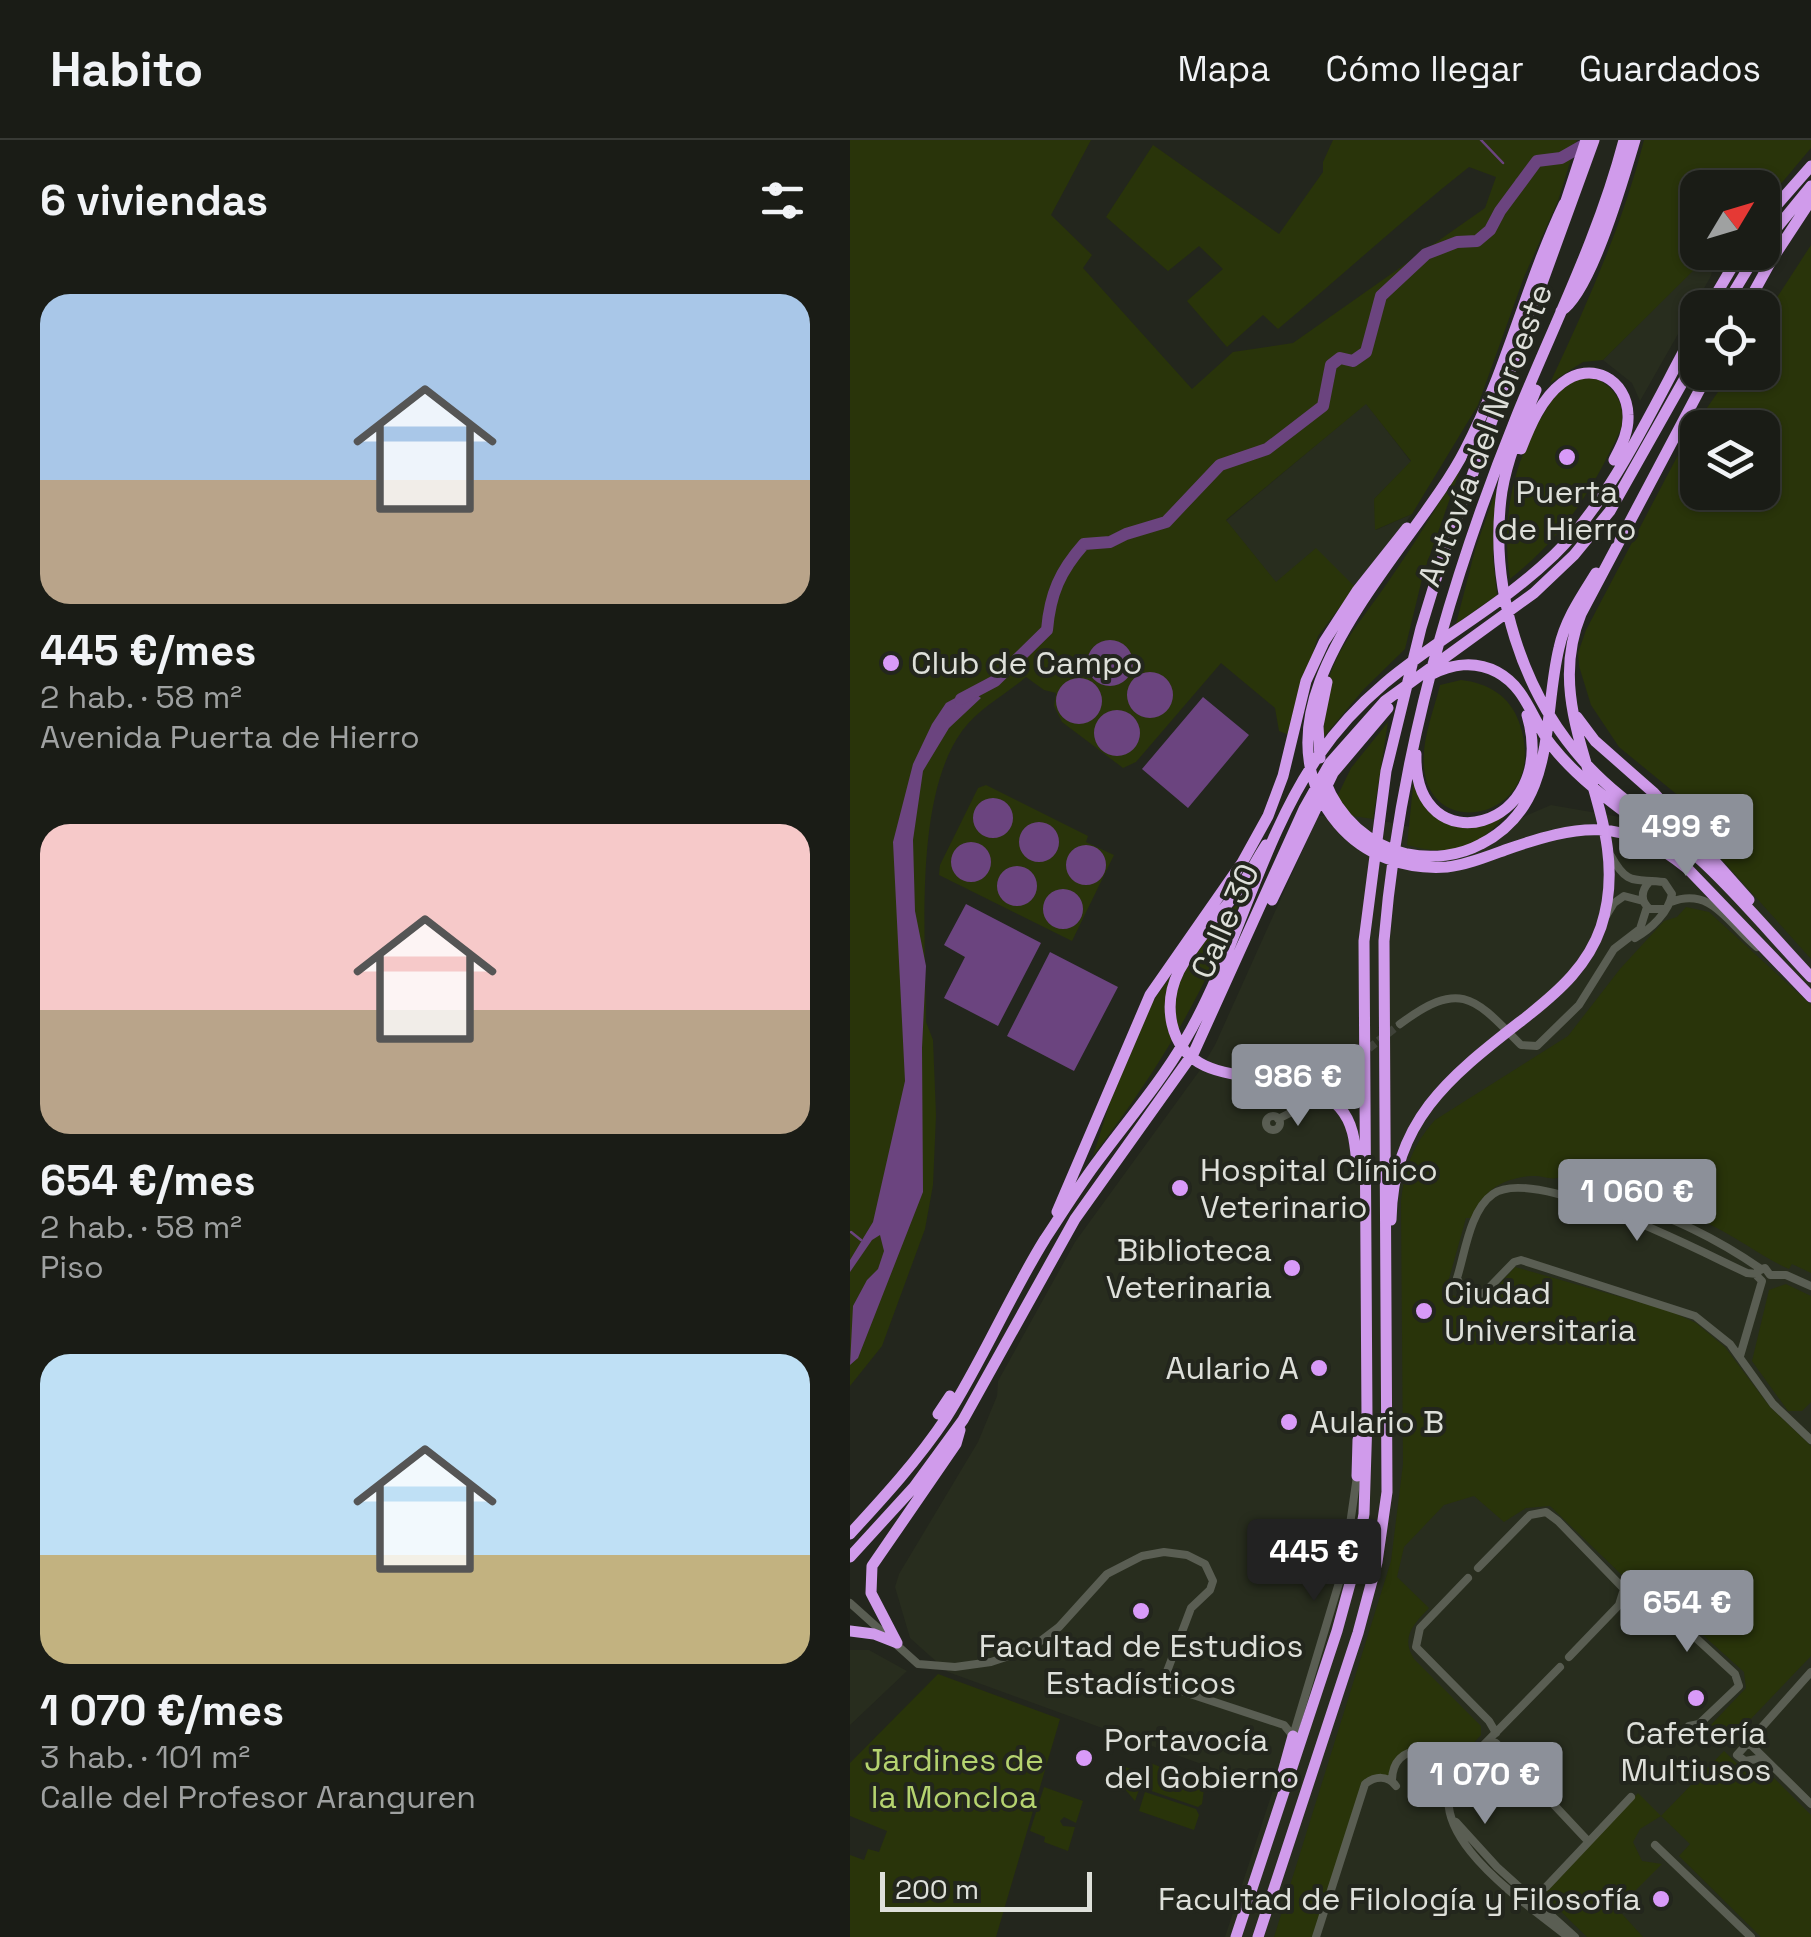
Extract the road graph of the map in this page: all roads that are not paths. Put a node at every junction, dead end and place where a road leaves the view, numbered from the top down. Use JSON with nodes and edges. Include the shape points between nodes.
{"nodes":[{"id":1,"x":1586,"y":140,"type":"edge"},
{"id":2,"x":1594,"y":140,"type":"edge"},
{"id":3,"x":1624,"y":140,"type":"edge"},
{"id":4,"x":1635,"y":140,"type":"edge"},
{"id":5,"x":1811,"y":166,"type":"edge"},
{"id":6,"x":1811,"y":186,"type":"edge"},
{"id":7,"x":1811,"y":200,"type":"edge"},
{"id":8,"x":1780,"y":201,"type":"edge"},
{"id":9,"x":1568,"y":206,"type":"junction"},
{"id":10,"x":1602,"y":224,"type":"junction"},
{"id":11,"x":1780,"y":224,"type":"edge"},
{"id":12,"x":1755,"y":290,"type":"edge"},
{"id":13,"x":1552,"y":333,"type":"junction"},
{"id":14,"x":1680,"y":356,"type":"edge"},
{"id":15,"x":1492,"y":388,"type":"junction"},
{"id":16,"x":1680,"y":388,"type":"edge"},
{"id":17,"x":1699,"y":390,"type":"edge"},
{"id":18,"x":1644,"y":494,"type":"junction"},
{"id":19,"x":1588,"y":515,"type":"junction"},
{"id":20,"x":1501,"y":516,"type":"junction"},
{"id":21,"x":1569,"y":698,"type":"junction"},
{"id":22,"x":1314,"y":721,"type":"junction"},
{"id":23,"x":1417,"y":730,"type":"junction"},
{"id":24,"x":1333,"y":774,"type":"junction"},
{"id":25,"x":1286,"y":811,"type":"junction"},
{"id":26,"x":1611,"y":856,"type":"junction"},
{"id":27,"x":1649,"y":882,"type":"junction"},
{"id":28,"x":1645,"y":904,"type":"junction"},
{"id":29,"x":1668,"y":905,"type":"junction"},
{"id":30,"x":1600,"y":929,"type":"junction"},
{"id":31,"x":1608,"y":958,"type":"junction"},
{"id":32,"x":1783,"y":968,"type":"junction"},
{"id":33,"x":1811,"y":974,"type":"edge"},
{"id":34,"x":1811,"y":994,"type":"edge"},
{"id":35,"x":1212,"y":1019,"type":"junction"},
{"id":36,"x":1400,"y":1024,"type":"tunnel mouth"},
{"id":37,"x":1350,"y":1063,"type":"tunnel mouth"},
{"id":38,"x":1278,"y":1119,"type":"dead end"},
{"id":39,"x":1620,"y":1199,"type":"dead end"},
{"id":40,"x":1365,"y":1236,"type":"junction"},
{"id":41,"x":1042,"y":1244,"type":"junction"},
{"id":42,"x":1763,"y":1274,"type":"junction"},
{"id":43,"x":1811,"y":1286,"type":"edge"},
{"id":44,"x":1385,"y":1324,"type":"junction"},
{"id":45,"x":1740,"y":1356,"type":"junction"},
{"id":46,"x":981,"y":1358,"type":"junction"},
{"id":47,"x":938,"y":1414,"type":"dead end"},
{"id":48,"x":1367,"y":1418,"type":"junction"},
{"id":49,"x":963,"y":1420,"type":"junction"},
{"id":50,"x":1811,"y":1440,"type":"edge"},
{"id":51,"x":1358,"y":1476,"type":"joint"},
{"id":52,"x":850,"y":1534,"type":"edge"},
{"id":53,"x":850,"y":1557,"type":"edge"},
{"id":54,"x":1478,"y":1568,"type":"dead end"},
{"id":55,"x":1468,"y":1578,"type":"dead end"},
{"id":56,"x":1624,"y":1590,"type":"junction"},
{"id":57,"x":871,"y":1592,"type":"junction"},
{"id":58,"x":852,"y":1605,"type":"edge"},
{"id":59,"x":850,"y":1631,"type":"edge"},
{"id":60,"x":897,"y":1643,"type":"junction"},
{"id":61,"x":1569,"y":1658,"type":"dead end"},
{"id":62,"x":1560,"y":1667,"type":"dead end"},
{"id":63,"x":1811,"y":1672,"type":"edge"},
{"id":64,"x":1299,"y":1718,"type":"junction"},
{"id":65,"x":1284,"y":1725,"type":"junction"},
{"id":66,"x":1690,"y":1726,"type":"dead end"},
{"id":67,"x":1292,"y":1736,"type":"junction"},
{"id":68,"x":1496,"y":1738,"type":"junction"},
{"id":69,"x":1749,"y":1743,"type":"junction"},
{"id":70,"x":1764,"y":1758,"type":"junction"},
{"id":71,"x":1449,"y":1785,"type":"junction"},
{"id":72,"x":1285,"y":1786,"type":"junction"},
{"id":73,"x":1631,"y":1796,"type":"dead end"},
{"id":74,"x":1811,"y":1804,"type":"edge"},
{"id":75,"x":1588,"y":1840,"type":"junction"},
{"id":76,"x":1655,"y":1845,"type":"dead end"},
{"id":77,"x":1546,"y":1887,"type":"dead end"},
{"id":78,"x":1236,"y":1937,"type":"edge"},
{"id":79,"x":1260,"y":1937,"type":"edge"},
{"id":80,"x":1316,"y":1937,"type":"edge"},
{"id":81,"x":1572,"y":1937,"type":"edge"},
{"id":82,"x":1751,"y":1937,"type":"edge"}],
"edges":[{"from":1,"to":9,"type":"highway","name":"Autovía del Noroeste"},
{"from":2,"to":9,"type":"highway","name":"Autovía del Noroeste"},
{"from":3,"to":10,"type":"highway","name":"Autovía del Noroeste"},
{"from":4,"to":10,"type":"highway"},
{"from":5,"to":8,"type":"highway"},
{"from":6,"to":11,"type":"highway"},
{"from":7,"to":12,"type":"highway"},
{"from":9,"to":15,"type":"highway"},
{"from":9,"to":40,"type":"highway","name":"Autovía del Noroeste","via":[[1421,628],[1379,813],[1363,991]]},
{"from":10,"to":13,"type":"highway","name":"Autovía del Noroeste"},
{"from":13,"to":20,"type":"highway","via":[[1508,465]]},
{"from":13,"to":23,"type":"highway","name":"Autovía del Noroeste","via":[[1481,507]]},
{"from":14,"to":19,"type":"highway","name":"Calle 30"},
{"from":15,"to":22,"type":"highway","via":[[1450,477],[1339,652]]},
{"from":15,"to":41,"type":"highway","via":[[1446,475],[1324,642],[1306,681],[1268,816],[1150,995]]},
{"from":16,"to":35,"type":"highway","name":"Calle 30","via":[[1610,511],[1574,555],[1534,592],[1384,700],[1330,763]]},
{"from":17,"to":18,"type":"highway"},
{"from":18,"to":21,"type":"highway","via":[[1575,629]]},
{"from":18,"to":22,"type":"highway","via":[[1572,613],[1558,649],[1548,744],[1532,791],[1506,828],[1478,846],[1432,856],[1369,838],[1333,798]]},
{"from":19,"to":20,"type":"highway","via":[[1628,422],[1620,388],[1594,372],[1564,380],[1546,401],[1519,453]]},
{"from":19,"to":25,"type":"highway","name":"Calle 30","via":[[1524,582],[1371,693],[1319,754]]},
{"from":20,"to":33,"type":"highway","via":[[1501,563],[1515,639],[1566,742],[1604,782],[1708,866]]},
{"from":21,"to":26,"type":"highway"},
{"from":21,"to":33,"type":"highway","via":[[1586,732],[1654,792]]},
{"from":22,"to":32,"type":"highway","via":[[1312,771],[1331,814],[1354,840],[1394,862],[1452,866],[1570,830],[1630,835],[1667,852]]},
{"from":23,"to":24,"type":"highway","via":[[1417,775],[1436,810],[1474,824],[1515,801],[1532,759],[1528,716],[1513,692],[1480,671],[1446,673],[1420,687]]},
{"from":23,"to":44,"type":"highway","name":"Autovía del Noroeste","via":[[1389,880],[1383,991]]},
{"from":24,"to":34,"type":"highway","via":[[1383,712],[1430,675],[1471,664],[1495,671],[1520,691],[1552,746],[1577,772],[1707,878]]},
{"from":24,"to":35,"type":"highway"},
{"from":25,"to":40,"type":"highway","via":[[1179,971],[1170,1002],[1174,1032],[1191,1055],[1223,1073],[1307,1085],[1339,1106],[1352,1128]]},
{"from":25,"to":41,"type":"highway","name":"Calle 30","via":[[1184,1042]]},
{"from":26,"to":27,"type":"street","via":[[1627,878]]},
{"from":26,"to":30,"type":"highway"},
{"from":27,"to":28,"type":"street"},
{"from":27,"to":29,"type":"street","via":[[1670,887]]},
{"from":28,"to":29,"type":"street","via":[[1658,911]]},
{"from":28,"to":30,"type":"street","via":[[1618,898]]},
{"from":28,"to":31,"type":"street","via":[[1640,929]]},
{"from":29,"to":31,"type":"street","via":[[1648,930]]},
{"from":29,"to":32,"type":"street","via":[[1687,896],[1712,904]]},
{"from":30,"to":44,"type":"highway","via":[[1574,975],[1434,1095],[1407,1140],[1392,1200]]},
{"from":31,"to":36,"type":"street","via":[[1579,1005],[1537,1046],[1521,1045],[1488,1010],[1457,998],[1435,1001]]},
{"from":32,"to":34,"type":"highway"},
{"from":35,"to":49,"type":"highway","name":"Calle 30","via":[[1075,1219]]},
{"from":37,"to":38,"type":"street"},
{"from":39,"to":42,"type":"street","via":[[1687,1224]]},
{"from":40,"to":48,"type":"highway"},
{"from":41,"to":46,"type":"highway","name":"Calle 30"},
{"from":42,"to":43,"type":"street"},
{"from":42,"to":45,"type":"street"},
{"from":42,"to":45,"type":"street","via":[[1602,1207],[1517,1186],[1490,1195],[1478,1212],[1457,1278],[1462,1290],[1482,1294],[1514,1262],[1526,1261],[1685,1311]]},
{"from":44,"to":79,"type":"highway","via":[[1386,1492],[1377,1562]]},
{"from":45,"to":50,"type":"street","via":[[1784,1417]]},
{"from":46,"to":47,"type":"highway"},
{"from":46,"to":52,"type":"highway","via":[[924,1450]]},
{"from":48,"to":51,"type":"highway","via":[[1358,1440]]},
{"from":48,"to":72,"type":"highway","via":[[1365,1503],[1354,1569]]},
{"from":49,"to":53,"type":"highway","name":"Calle 30"},
{"from":49,"to":57,"type":"highway","via":[[956,1444],[872,1566]]},
{"from":51,"to":64,"type":"street","via":[[1344,1566]]},
{"from":54,"to":56,"type":"street","via":[[1530,1515],[1546,1512]]},
{"from":55,"to":68,"type":"street","via":[[1420,1628],[1416,1647],[1489,1721]]},
{"from":56,"to":61,"type":"street","via":[[1619,1606]]},
{"from":56,"to":66,"type":"street","via":[[1646,1592],[1736,1674],[1739,1686]]},
{"from":57,"to":58,"type":"street"},
{"from":57,"to":60,"type":"highway"},
{"from":58,"to":60,"type":"street"},
{"from":59,"to":60,"type":"highway"},
{"from":60,"to":65,"type":"street","via":[[918,1664],[938,1668],[1004,1659],[1050,1635],[1117,1567],[1154,1554],[1186,1555],[1205,1564],[1213,1581],[1191,1608],[1164,1682]]},
{"from":62,"to":68,"type":"street"},
{"from":63,"to":69,"type":"street"},
{"from":64,"to":65,"type":"street"},
{"from":64,"to":67,"type":"street"},
{"from":65,"to":67,"type":"street"},
{"from":67,"to":72,"type":"highway"},
{"from":68,"to":71,"type":"street"},
{"from":68,"to":75,"type":"street"},
{"from":69,"to":70,"type":"street"},
{"from":69,"to":70,"type":"street","via":[[1737,1755]]},
{"from":70,"to":74,"type":"street"},
{"from":71,"to":80,"type":"street","via":[[1434,1756],[1416,1750],[1398,1760],[1394,1783],[1378,1778],[1365,1784]]},
{"from":71,"to":81,"type":"street","via":[[1447,1806],[1455,1820]]},
{"from":72,"to":78,"type":"highway"},
{"from":73,"to":75,"type":"street"},
{"from":75,"to":77,"type":"street"},
{"from":76,"to":82,"type":"street"}]}
